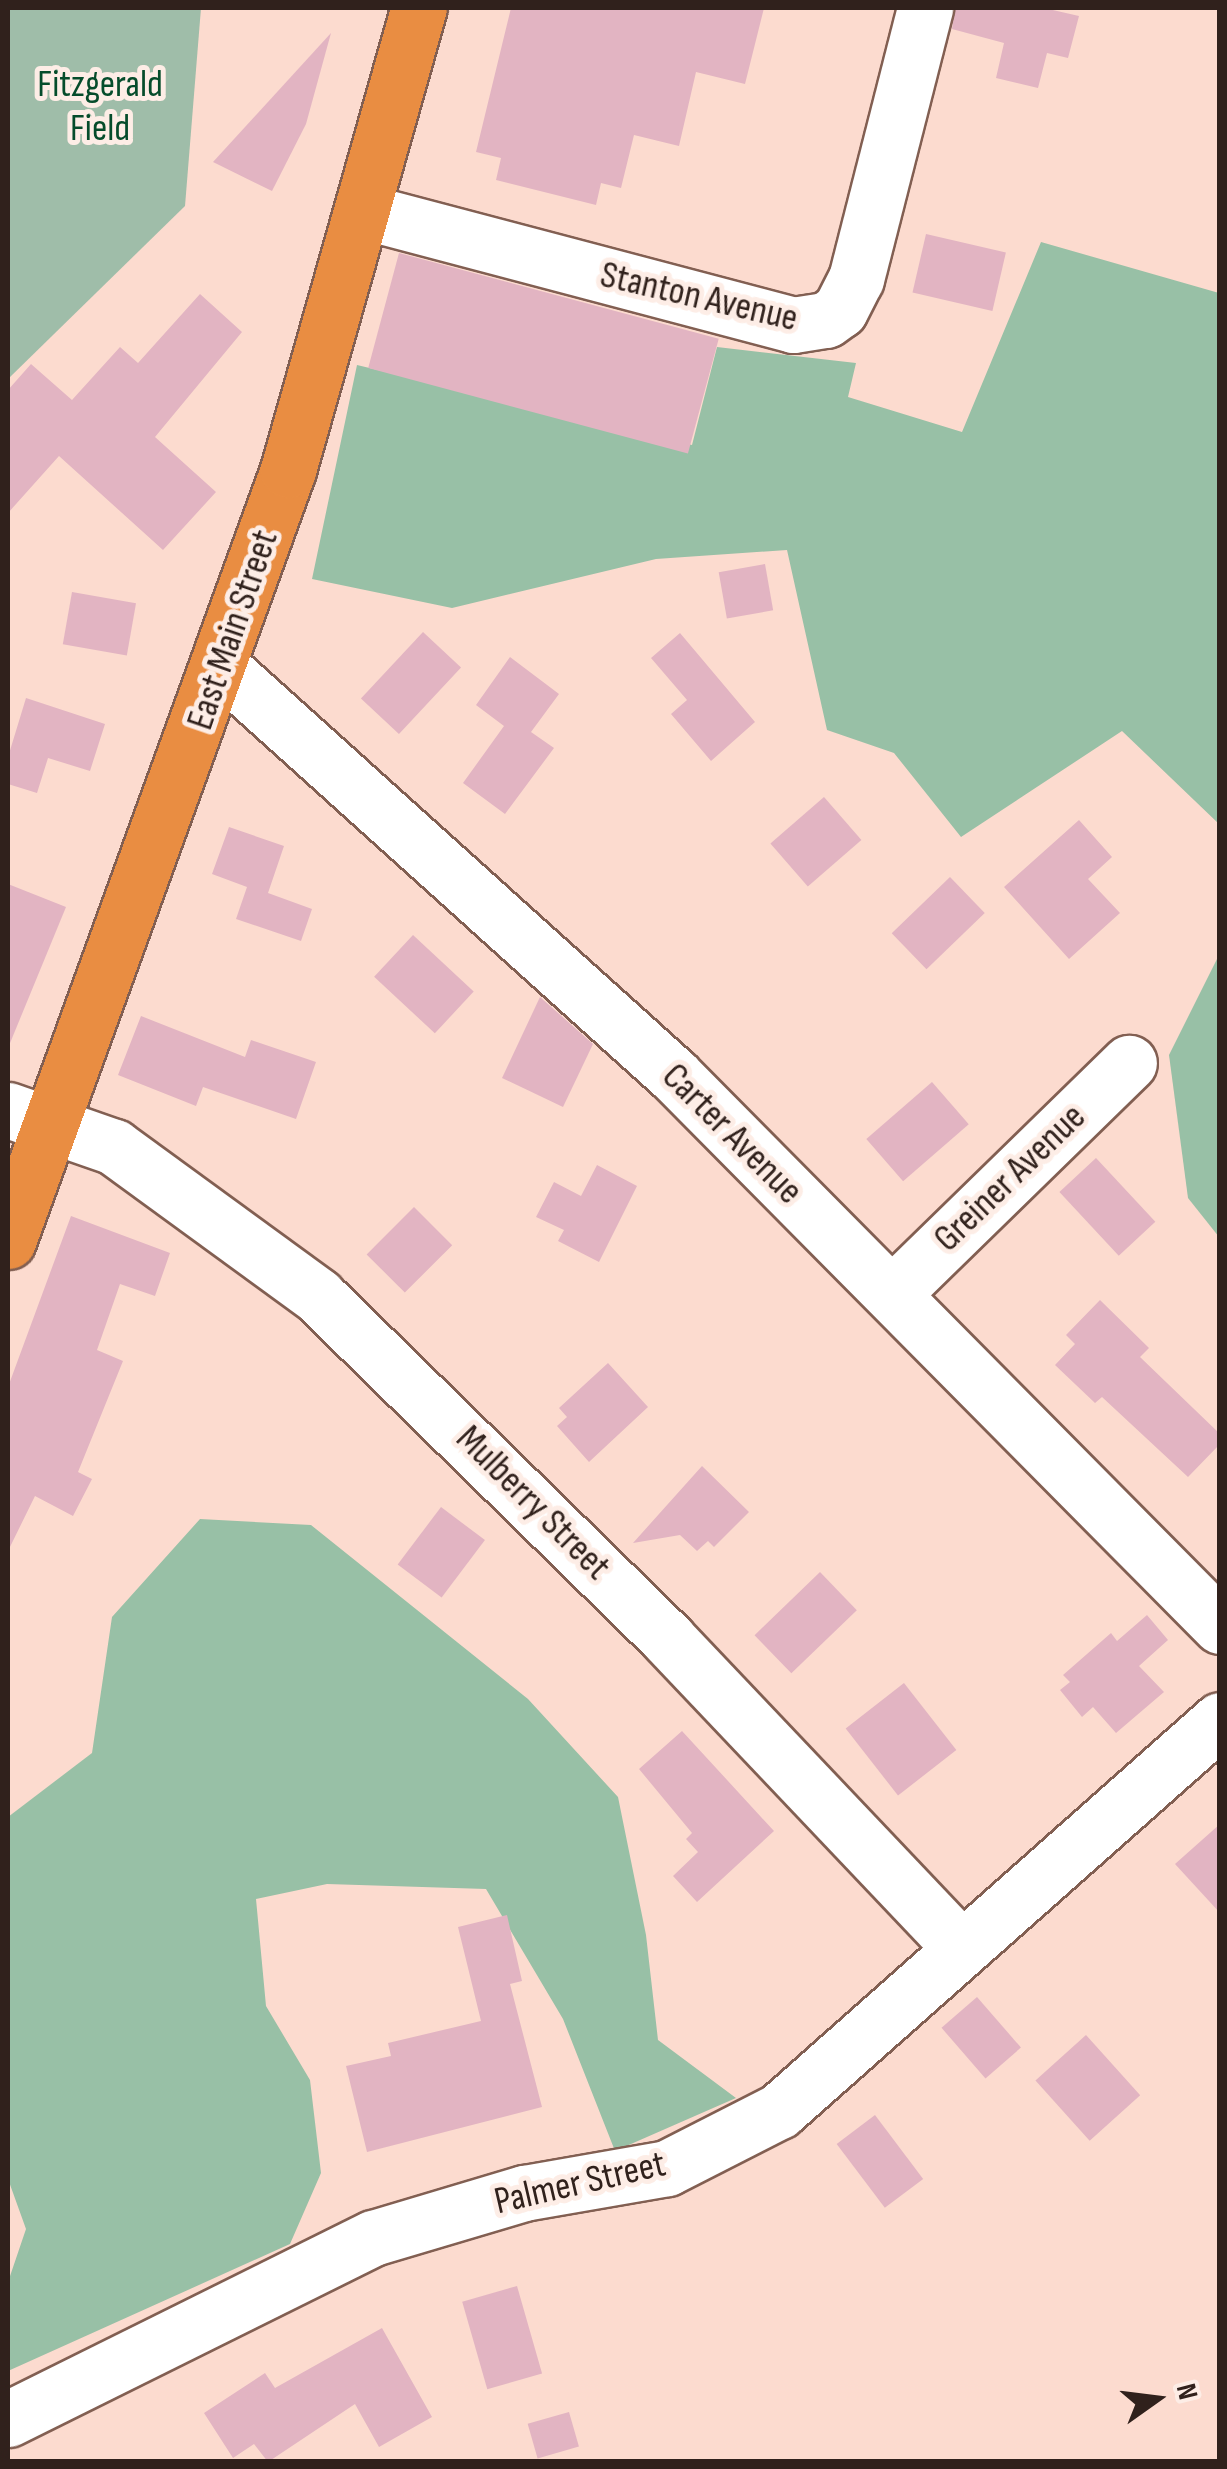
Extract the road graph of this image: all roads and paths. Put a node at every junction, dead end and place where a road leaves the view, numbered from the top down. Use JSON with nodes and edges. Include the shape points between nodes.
{"nodes":[{"id":1,"x":419,"y":8,"type":"edge"},
{"id":2,"x":924,"y":8,"type":"edge"},
{"id":3,"x":366,"y":212,"type":"junction"},
{"id":4,"x":221,"y":667,"type":"junction"},
{"id":5,"x":1129,"y":1063,"type":"dead end"},
{"id":6,"x":29,"y":1117,"type":"edge"},
{"id":7,"x":8,"y":1241,"type":"edge"},
{"id":8,"x":892,"y":1294,"type":"junction"},
{"id":9,"x":1220,"y":1626,"type":"edge"},
{"id":10,"x":1220,"y":1720,"type":"edge"},
{"id":11,"x":962,"y":1948,"type":"junction"},
{"id":12,"x":8,"y":2419,"type":"edge"}],
"edges":[{"from":1,"to":3,"type":"highway","name":"East Main Street"},
{"from":2,"to":3,"type":"street","name":"Stanton Avenue","via":[[850,296],[826,320],[793,325]]},
{"from":3,"to":4,"type":"highway","name":"East Main Street"},
{"from":4,"to":6,"type":"highway","name":"East Main Street"},
{"from":4,"to":8,"type":"street","name":"Carter Avenue","via":[[674,1075]]},
{"from":5,"to":8,"type":"street","name":"Greiner Avenue"},
{"from":6,"to":7,"type":"highway","name":"East Main Street"},
{"from":6,"to":11,"type":"street","name":"Mulberry Street","via":[[114,1147],[318,1296],[668,1639]]},
{"from":8,"to":9,"type":"street","name":"Carter Avenue"},
{"from":10,"to":11,"type":"street","name":"Palmer Street"},
{"from":11,"to":12,"type":"street","name":"Palmer Street","via":[[779,2111],[668,2168],[524,2193],[373,2238]]}]}
